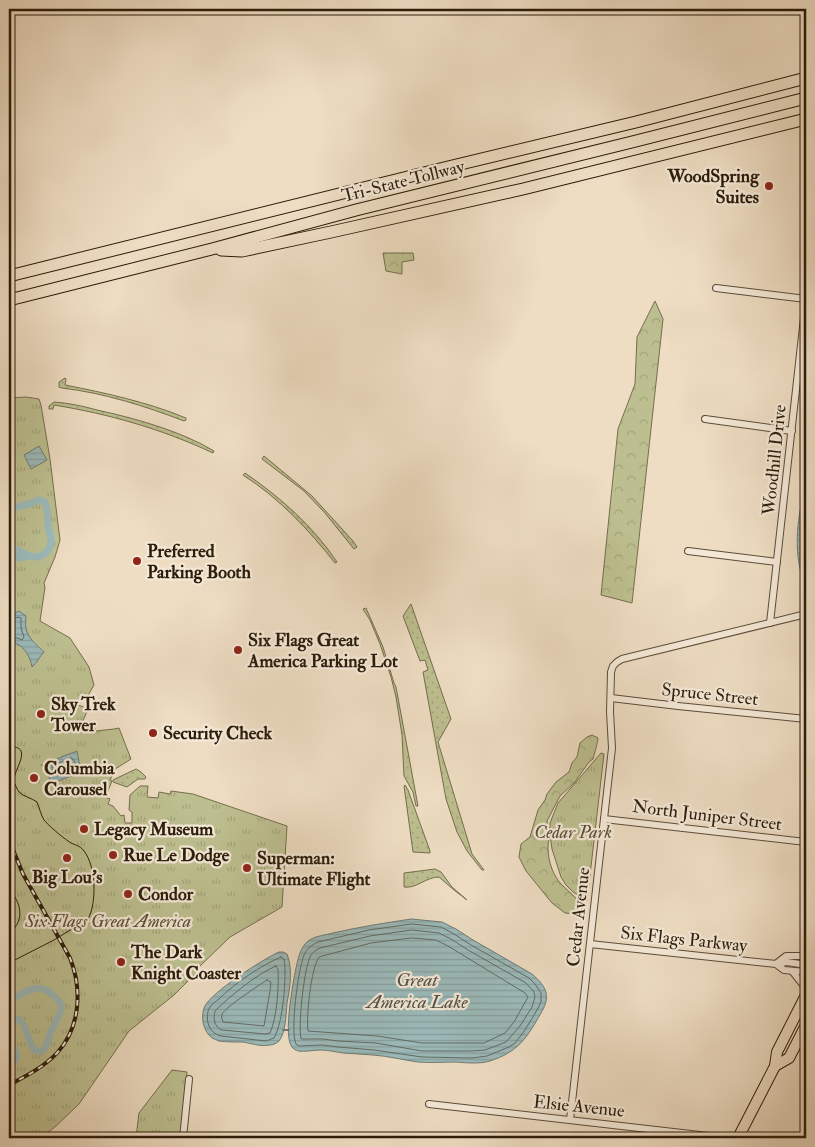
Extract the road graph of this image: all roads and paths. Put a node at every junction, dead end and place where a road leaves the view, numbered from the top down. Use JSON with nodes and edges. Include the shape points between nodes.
{"nodes":[{"id":1,"x":806,"y":78,"type":"edge"},
{"id":2,"x":806,"y":98,"type":"edge"},
{"id":3,"x":806,"y":119,"type":"edge"},
{"id":4,"x":212,"y":249,"type":"junction"},
{"id":5,"x":9,"y":276,"type":"edge"},
{"id":6,"x":716,"y":288,"type":"dead end"},
{"id":7,"x":806,"y":299,"type":"edge"},
{"id":8,"x":9,"y":300,"type":"edge"},
{"id":9,"x":705,"y":419,"type":"dead end"},
{"id":10,"x":792,"y":431,"type":"junction"},
{"id":11,"x":688,"y":551,"type":"dead end"},
{"id":12,"x":778,"y":562,"type":"junction"},
{"id":13,"x":806,"y":614,"type":"edge"},
{"id":14,"x":770,"y":623,"type":"junction"},
{"id":15,"x":611,"y":698,"type":"junction"},
{"id":16,"x":806,"y":719,"type":"edge"},
{"id":17,"x":604,"y":819,"type":"junction"},
{"id":18,"x":806,"y":842,"type":"edge"},
{"id":19,"x":590,"y":944,"type":"junction"},
{"id":20,"x":806,"y":956,"type":"edge"},
{"id":21,"x":776,"y":964,"type":"junction"},
{"id":22,"x":806,"y":965,"type":"edge"},
{"id":23,"x":792,"y":971,"type":"junction"},
{"id":24,"x":806,"y":972,"type":"edge"},
{"id":25,"x":805,"y":997,"type":"edge"},
{"id":26,"x":806,"y":1025,"type":"edge"},
{"id":27,"x":775,"y":1066,"type":"junction"},
{"id":28,"x":189,"y":1079,"type":"dead end"},
{"id":29,"x":429,"y":1104,"type":"dead end"},
{"id":30,"x":570,"y":1120,"type":"junction"},
{"id":31,"x":182,"y":1138,"type":"edge"},
{"id":32,"x":726,"y":1138,"type":"edge"},
{"id":33,"x":738,"y":1138,"type":"edge"}],
"edges":[{"from":1,"to":5,"type":"highway","name":"Tri-State Tollway"},
{"from":2,"to":4,"type":"highway","name":"Tri-State Tollway"},
{"from":3,"to":4,"type":"highway","via":[[332,232],[242,251]]},
{"from":4,"to":8,"type":"highway","name":"Tri-State Tollway"},
{"from":6,"to":7,"type":"street"},
{"from":7,"to":10,"type":"street","name":"Woodhill Drive"},
{"from":9,"to":10,"type":"street"},
{"from":10,"to":12,"type":"street","name":"Woodhill Drive"},
{"from":11,"to":12,"type":"street"},
{"from":12,"to":14,"type":"street","name":"Woodhill Drive"},
{"from":13,"to":14,"type":"street"},
{"from":14,"to":15,"type":"street","name":"Cedar Avenue","via":[[622,659],[611,672]]},
{"from":15,"to":16,"type":"street","name":"Spruce Street"},
{"from":15,"to":17,"type":"street","name":"Cedar Avenue","via":[[612,748]]},
{"from":17,"to":18,"type":"street","name":"North Juniper Street"},
{"from":17,"to":19,"type":"street","name":"Cedar Avenue"},
{"from":19,"to":21,"type":"street","name":"Six Flags Parkway"},
{"from":19,"to":30,"type":"street","name":"Cedar Avenue"},
{"from":20,"to":21,"type":"street","name":"Six Flags Parkway","via":[[786,956]]},
{"from":21,"to":22,"type":"street","name":"Six Flags Parkway"},
{"from":21,"to":23,"type":"street","name":"Six Flags Parkway"},
{"from":23,"to":24,"type":"street","name":"Six Flags Parkway"},
{"from":23,"to":25,"type":"street","via":[[804,986]]},
{"from":25,"to":27,"type":"main road","via":[[777,1052]]},
{"from":26,"to":27,"type":"main road","via":[[789,1058]]},
{"from":27,"to":33,"type":"main road"},
{"from":28,"to":31,"type":"street"},
{"from":29,"to":30,"type":"street","name":"Elsie Avenue"},
{"from":30,"to":32,"type":"street","name":"Elsie Avenue"}]}
